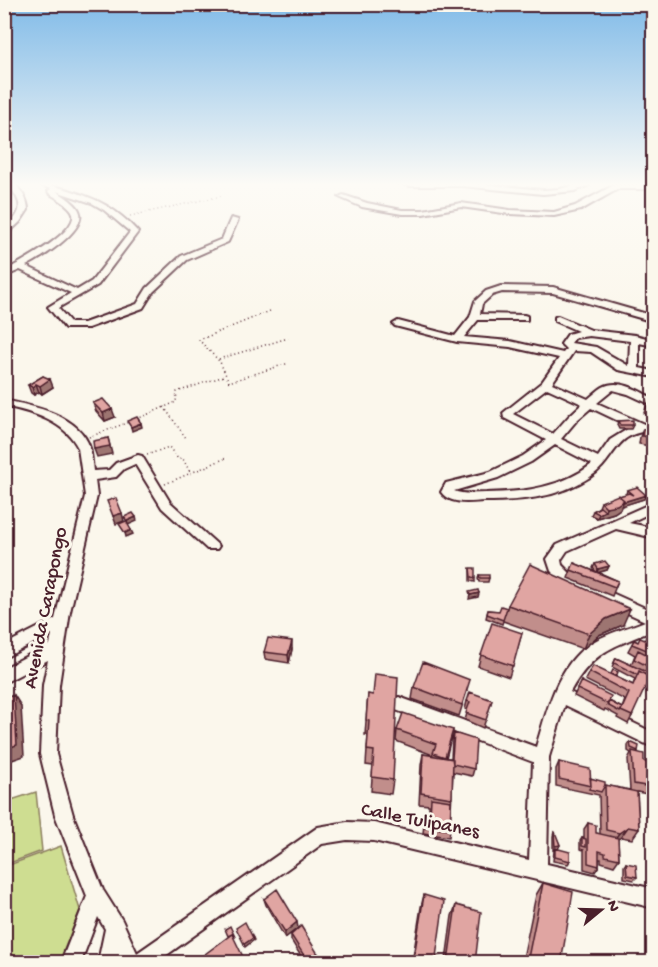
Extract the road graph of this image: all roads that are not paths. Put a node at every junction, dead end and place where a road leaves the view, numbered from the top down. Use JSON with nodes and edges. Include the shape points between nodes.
{"nodes":[{"id":1,"x":71,"y":228,"type":"edge"},
{"id":2,"x":130,"y":228,"type":"edge"},
{"id":3,"x":230,"y":228,"type":"edge"},
{"id":4,"x":21,"y":267,"type":"junction"},
{"id":5,"x":4,"y":275,"type":"edge"},
{"id":6,"x":73,"y":291,"type":"dead end"},
{"id":7,"x":475,"y":317,"type":"junction"},
{"id":8,"x":524,"y":318,"type":"dead end"},
{"id":9,"x":558,"y":319,"type":"dead end"},
{"id":10,"x":654,"y":319,"type":"edge"},
{"id":11,"x":398,"y":324,"type":"dead end"},
{"id":12,"x":591,"y":334,"type":"junction"},
{"id":13,"x":635,"y":338,"type":"junction"},
{"id":14,"x":457,"y":339,"type":"junction"},
{"id":15,"x":654,"y":343,"type":"edge"},
{"id":16,"x":568,"y":352,"type":"junction"},
{"id":17,"x":634,"y":371,"type":"junction"},
{"id":18,"x":654,"y":374,"type":"edge"},
{"id":19,"x":546,"y":384,"type":"junction"},
{"id":20,"x":4,"y":403,"type":"edge"},
{"id":21,"x":654,"y":403,"type":"edge"},
{"id":22,"x":591,"y":404,"type":"junction"},
{"id":23,"x":641,"y":427,"type":"junction"},
{"id":24,"x":654,"y":427,"type":"edge"},
{"id":25,"x":555,"y":439,"type":"junction"},
{"id":26,"x":600,"y":463,"type":"junction"},
{"id":27,"x":88,"y":476,"type":"junction"},
{"id":28,"x":654,"y":506,"type":"edge"},
{"id":29,"x":615,"y":524,"type":"junction"},
{"id":30,"x":654,"y":533,"type":"edge"},
{"id":31,"x":212,"y":546,"type":"dead end"},
{"id":32,"x":654,"y":618,"type":"edge"},
{"id":33,"x":61,"y":623,"type":"junction"},
{"id":34,"x":654,"y":624,"type":"edge"},
{"id":35,"x":57,"y":648,"type":"junction"},
{"id":36,"x":4,"y":652,"type":"edge"},
{"id":37,"x":4,"y":676,"type":"edge"},
{"id":38,"x":560,"y":695,"type":"junction"},
{"id":39,"x":399,"y":704,"type":"edge"},
{"id":40,"x":654,"y":741,"type":"edge"},
{"id":41,"x":541,"y":758,"type":"junction"},
{"id":42,"x":538,"y":871,"type":"junction"},
{"id":43,"x":96,"y":896,"type":"junction"},
{"id":44,"x":654,"y":899,"type":"edge"},
{"id":45,"x":115,"y":927,"type":"junction"},
{"id":46,"x":71,"y":963,"type":"edge"},
{"id":47,"x":108,"y":963,"type":"edge"},
{"id":48,"x":130,"y":963,"type":"edge"},
{"id":49,"x":141,"y":963,"type":"edge"}],
"edges":[{"from":1,"to":4,"type":"street"},
{"from":2,"to":3,"type":"street","via":[[134,232],[95,283],[53,307],[68,326],[104,320],[140,306],[150,290],[184,258],[225,240]]},
{"from":4,"to":5,"type":"street"},
{"from":4,"to":6,"type":"street"},
{"from":7,"to":8,"type":"street"},
{"from":7,"to":10,"type":"street","via":[[478,303],[491,291],[533,288],[559,291]]},
{"from":7,"to":14,"type":"street"},
{"from":9,"to":12,"type":"street"},
{"from":11,"to":14,"type":"street"},
{"from":12,"to":13,"type":"street"},
{"from":12,"to":16,"type":"street","via":[[571,336],[566,344]]},
{"from":13,"to":15,"type":"street"},
{"from":13,"to":17,"type":"street"},
{"from":14,"to":16,"type":"street"},
{"from":16,"to":17,"type":"street","via":[[589,348],[617,367]]},
{"from":16,"to":19,"type":"street"},
{"from":17,"to":18,"type":"street"},
{"from":19,"to":22,"type":"street"},
{"from":19,"to":25,"type":"street","via":[[508,416]]},
{"from":20,"to":27,"type":"street","name":"Avenida Carapongo","via":[[64,423],[84,448]]},
{"from":21,"to":22,"type":"street","via":[[614,386]]},
{"from":22,"to":23,"type":"street"},
{"from":22,"to":25,"type":"street"},
{"from":23,"to":24,"type":"street"},
{"from":23,"to":26,"type":"street","via":[[627,432],[609,448]]},
{"from":25,"to":26,"type":"street"},
{"from":25,"to":26,"type":"street","via":[[519,464],[450,486],[447,492],[451,496],[471,497],[534,494],[565,486]]},
{"from":27,"to":31,"type":"street","via":[[112,474],[138,459],[166,504]]},
{"from":27,"to":33,"type":"street","name":"Avenida Carapongo","via":[[91,496]]},
{"from":28,"to":29,"type":"street"},
{"from":29,"to":30,"type":"street"},
{"from":29,"to":32,"type":"street","via":[[562,548],[554,559],[556,567],[583,588]]},
{"from":33,"to":35,"type":"street","name":"Avenida Carapongo"},
{"from":33,"to":36,"type":"street"},
{"from":34,"to":38,"type":"street","via":[[597,647],[576,667]]},
{"from":35,"to":37,"type":"street"},
{"from":35,"to":43,"type":"street","name":"Avenida Carapongo","via":[[48,754],[64,814]]},
{"from":38,"to":40,"type":"street"},
{"from":38,"to":41,"type":"street"},
{"from":39,"to":41,"type":"street"},
{"from":41,"to":42,"type":"street"},
{"from":42,"to":44,"type":"street","name":"Calle Tulipanes"},
{"from":42,"to":49,"type":"street","name":"Calle Tulipanes","via":[[374,832],[318,836]]},
{"from":43,"to":45,"type":"street","name":"Avenida Carapongo"},
{"from":43,"to":46,"type":"street"},
{"from":45,"to":47,"type":"street"},
{"from":45,"to":48,"type":"street","name":"Avenida Carapongo"}]}
